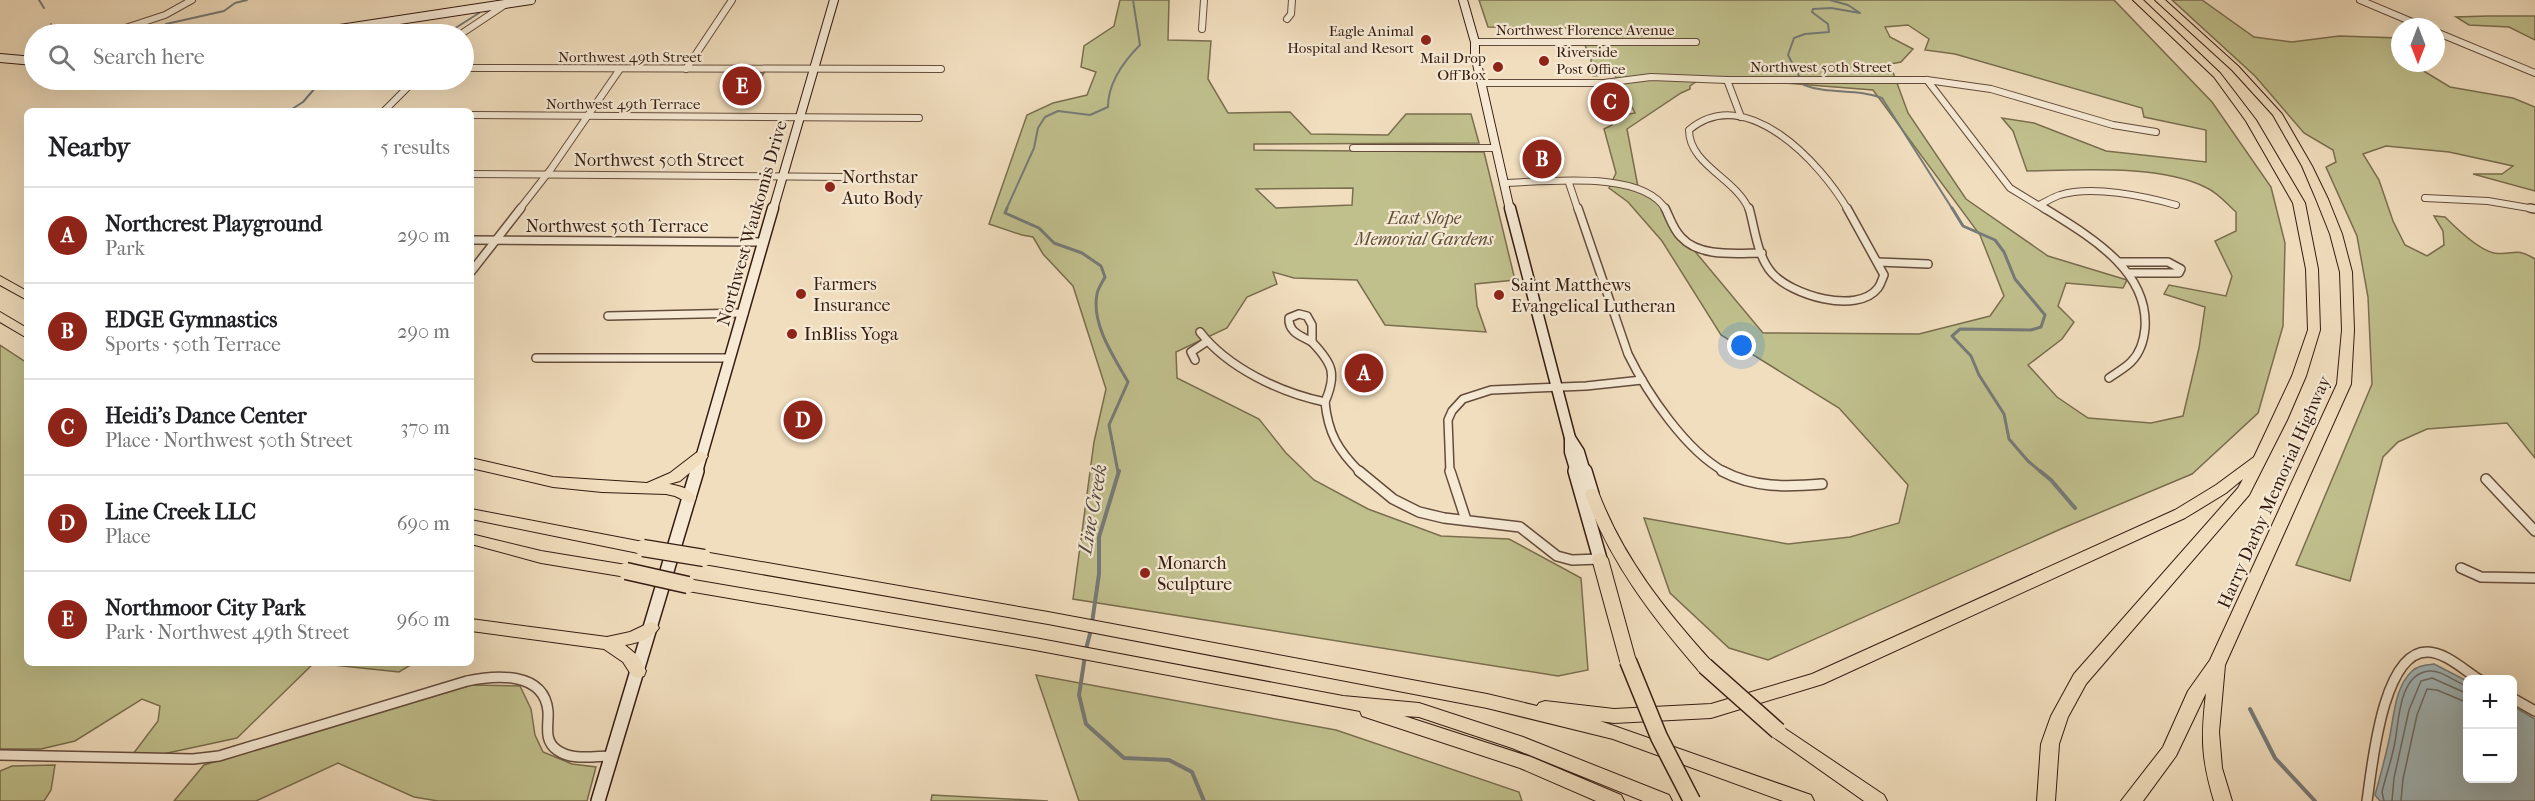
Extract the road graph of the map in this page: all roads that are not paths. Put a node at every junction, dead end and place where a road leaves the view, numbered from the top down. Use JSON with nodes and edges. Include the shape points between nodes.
{"nodes":[{"id":1,"x":192,"y":0,"type":"edge"},
{"id":2,"x":531,"y":0,"type":"edge"},
{"id":3,"x":732,"y":0,"type":"edge"},
{"id":4,"x":834,"y":0,"type":"edge"},
{"id":5,"x":1204,"y":0,"type":"edge"},
{"id":6,"x":1292,"y":0,"type":"edge"},
{"id":7,"x":1462,"y":0,"type":"edge"},
{"id":8,"x":2138,"y":0,"type":"edge"},
{"id":9,"x":2160,"y":0,"type":"edge"},
{"id":10,"x":2360,"y":0,"type":"edge"},
{"id":11,"x":507,"y":4,"type":"junction"},
{"id":12,"x":2403,"y":18,"type":"edge"},
{"id":13,"x":1287,"y":19,"type":"dead end"},
{"id":14,"x":139,"y":24,"type":"edge"},
{"id":15,"x":374,"y":24,"type":"edge"},
{"id":16,"x":474,"y":26,"type":"edge"},
{"id":17,"x":1202,"y":29,"type":"dead end"},
{"id":18,"x":2445,"y":36,"type":"edge"},
{"id":19,"x":1475,"y":42,"type":"junction"},
{"id":20,"x":1696,"y":42,"type":"dead end"},
{"id":21,"x":0,"y":58,"type":"edge"},
{"id":22,"x":24,"y":60,"type":"edge"},
{"id":23,"x":474,"y":68,"type":"edge"},
{"id":24,"x":620,"y":69,"type":"junction"},
{"id":25,"x":686,"y":69,"type":"junction"},
{"id":26,"x":815,"y":69,"type":"junction"},
{"id":27,"x":941,"y":69,"type":"dead end"},
{"id":28,"x":2535,"y":74,"type":"edge"},
{"id":29,"x":1727,"y":80,"type":"junction"},
{"id":30,"x":1927,"y":80,"type":"junction"},
{"id":31,"x":1481,"y":83,"type":"junction"},
{"id":32,"x":405,"y":90,"type":"edge"},
{"id":33,"x":387,"y":108,"type":"edge"},
{"id":34,"x":474,"y":115,"type":"edge"},
{"id":35,"x":588,"y":116,"type":"junction"},
{"id":36,"x":800,"y":117,"type":"junction"},
{"id":37,"x":1741,"y":117,"type":"junction"},
{"id":38,"x":919,"y":118,"type":"dead end"},
{"id":39,"x":2156,"y":132,"type":"dead end"},
{"id":40,"x":1353,"y":148,"type":"dead end"},
{"id":41,"x":1496,"y":148,"type":"junction"},
{"id":42,"x":474,"y":174,"type":"edge"},
{"id":43,"x":546,"y":175,"type":"junction"},
{"id":44,"x":784,"y":176,"type":"junction"},
{"id":45,"x":847,"y":177,"type":"dead end"},
{"id":46,"x":1503,"y":183,"type":"junction"},
{"id":47,"x":1569,"y":183,"type":"junction"},
{"id":48,"x":2425,"y":198,"type":"dead end"},
{"id":49,"x":2039,"y":205,"type":"junction"},
{"id":50,"x":2176,"y":205,"type":"dead end"},
{"id":51,"x":2535,"y":209,"type":"edge"},
{"id":52,"x":474,"y":240,"type":"edge"},
{"id":53,"x":497,"y":240,"type":"junction"},
{"id":54,"x":762,"y":242,"type":"junction"},
{"id":55,"x":1762,"y":253,"type":"junction"},
{"id":56,"x":1878,"y":262,"type":"junction"},
{"id":57,"x":2119,"y":262,"type":"junction"},
{"id":58,"x":1928,"y":264,"type":"dead end"},
{"id":59,"x":474,"y":268,"type":"edge"},
{"id":60,"x":2128,"y":273,"type":"junction"},
{"id":61,"x":0,"y":279,"type":"edge"},
{"id":62,"x":24,"y":294,"type":"edge"},
{"id":63,"x":744,"y":313,"type":"junction"},
{"id":64,"x":0,"y":316,"type":"edge"},
{"id":65,"x":608,"y":316,"type":"dead end"},
{"id":66,"x":24,"y":332,"type":"edge"},
{"id":67,"x":1200,"y":332,"type":"dead end"},
{"id":68,"x":1206,"y":342,"type":"junction"},
{"id":69,"x":1312,"y":342,"type":"dead end"},
{"id":70,"x":536,"y":358,"type":"dead end"},
{"id":71,"x":730,"y":358,"type":"junction"},
{"id":72,"x":1195,"y":360,"type":"dead end"},
{"id":73,"x":2109,"y":378,"type":"dead end"},
{"id":74,"x":1641,"y":380,"type":"junction"},
{"id":75,"x":1556,"y":386,"type":"junction"},
{"id":76,"x":1325,"y":402,"type":"junction"},
{"id":77,"x":1570,"y":438,"type":"junction"},
{"id":78,"x":701,"y":456,"type":"junction"},
{"id":79,"x":2259,"y":459,"type":"junction"},
{"id":80,"x":474,"y":464,"type":"edge"},
{"id":81,"x":2486,"y":478,"type":"dead end"},
{"id":82,"x":1822,"y":484,"type":"dead end"},
{"id":83,"x":642,"y":487,"type":"junction"},
{"id":84,"x":1593,"y":494,"type":"joint"},
{"id":85,"x":689,"y":498,"type":"junction"},
{"id":86,"x":474,"y":515,"type":"edge"},
{"id":87,"x":1466,"y":520,"type":"junction"},
{"id":88,"x":2535,"y":531,"type":"edge"},
{"id":89,"x":474,"y":540,"type":"edge"},
{"id":90,"x":1600,"y":560,"type":"junction"},
{"id":91,"x":2461,"y":568,"type":"dead end"},
{"id":92,"x":2535,"y":578,"type":"edge"},
{"id":93,"x":474,"y":626,"type":"edge"},
{"id":94,"x":651,"y":628,"type":"junction"},
{"id":95,"x":607,"y":643,"type":"junction"},
{"id":96,"x":2217,"y":664,"type":"junction"},
{"id":97,"x":638,"y":671,"type":"junction"},
{"id":98,"x":2471,"y":675,"type":"edge"},
{"id":99,"x":1487,"y":700,"type":"junction"},
{"id":100,"x":2517,"y":701,"type":"edge"},
{"id":101,"x":1343,"y":703,"type":"junction"},
{"id":102,"x":2535,"y":711,"type":"edge"},
{"id":103,"x":0,"y":755,"type":"edge"},
{"id":104,"x":612,"y":756,"type":"junction"},
{"id":105,"x":598,"y":801,"type":"edge"},
{"id":106,"x":1616,"y":801,"type":"edge"},
{"id":107,"x":1663,"y":801,"type":"edge"},
{"id":108,"x":1692,"y":801,"type":"edge"},
{"id":109,"x":1805,"y":801,"type":"edge"},
{"id":110,"x":1878,"y":801,"type":"edge"},
{"id":111,"x":2046,"y":801,"type":"edge"},
{"id":112,"x":2130,"y":801,"type":"edge"},
{"id":113,"x":2223,"y":801,"type":"edge"},
{"id":114,"x":2367,"y":801,"type":"edge"}],
"edges":[{"from":1,"to":14,"type":"street"},
{"from":2,"to":11,"type":"main road"},
{"from":3,"to":25,"type":"street"},
{"from":4,"to":26,"type":"main road","name":"Northwest Waukomis Drive"},
{"from":5,"to":17,"type":"street"},
{"from":6,"to":13,"type":"street"},
{"from":7,"to":19,"type":"main road"},
{"from":8,"to":79,"type":"highway","name":"Harry Darby Memorial Highway","via":[[2223,83],[2250,120],[2299,203],[2313,269],[2314,330],[2284,411]]},
{"from":9,"to":96,"type":"highway","name":"Harry Darby Memorial Highway","via":[[2235,68],[2277,114],[2322,199],[2346,272],[2348,330],[2344,384]]},
{"from":10,"to":12,"type":"street"},
{"from":11,"to":15,"type":"main road"},
{"from":11,"to":16,"type":"street"},
{"from":18,"to":28,"type":"street"},
{"from":19,"to":20,"type":"street","name":"Northwest Florence Avenue"},
{"from":19,"to":31,"type":"main road"},
{"from":21,"to":22,"type":"main road"},
{"from":23,"to":24,"type":"street","name":"Northwest 49th Street"},
{"from":24,"to":25,"type":"street","name":"Northwest 49th Street"},
{"from":24,"to":35,"type":"street"},
{"from":25,"to":26,"type":"street","name":"Northwest 49th Street"},
{"from":26,"to":27,"type":"street","name":"Northwest 49th Street"},
{"from":26,"to":36,"type":"main road","name":"Northwest Waukomis Drive"},
{"from":29,"to":30,"type":"street","name":"Northwest 50th Street"},
{"from":29,"to":31,"type":"street","name":"Northwest 50th Street","via":[[1651,77],[1604,83]]},
{"from":29,"to":37,"type":"street"},
{"from":30,"to":39,"type":"street","name":"Northwest 50th Street","via":[[1990,89],[2113,125]]},
{"from":30,"to":49,"type":"street","via":[[2004,182]]},
{"from":31,"to":41,"type":"main road"},
{"from":32,"to":33,"type":"street"},
{"from":34,"to":35,"type":"street","name":"Northwest 49th Terrace"},
{"from":35,"to":36,"type":"street","name":"Northwest 49th Terrace"},
{"from":35,"to":43,"type":"street"},
{"from":36,"to":38,"type":"street","name":"Northwest 49th Terrace"},
{"from":36,"to":44,"type":"main road","name":"Northwest Waukomis Drive"},
{"from":37,"to":55,"type":"street","via":[[1698,121],[1687,136],[1693,149],[1744,198]]},
{"from":37,"to":56,"type":"street","via":[[1771,127],[1821,169]]},
{"from":40,"to":41,"type":"street"},
{"from":41,"to":46,"type":"main road"},
{"from":42,"to":43,"type":"street","name":"Northwest 50th Street"},
{"from":43,"to":44,"type":"street","name":"Northwest 50th Street"},
{"from":43,"to":53,"type":"street"},
{"from":44,"to":45,"type":"street","name":"Northwest 50th Street"},
{"from":44,"to":54,"type":"main road","name":"Northwest Waukomis Drive"},
{"from":46,"to":47,"type":"street"},
{"from":46,"to":75,"type":"main road"},
{"from":47,"to":55,"type":"street","via":[[1627,184],[1650,192],[1664,204],[1680,236],[1698,248]]},
{"from":47,"to":74,"type":"street","via":[[1620,334]]},
{"from":48,"to":51,"type":"street","via":[[2488,201]]},
{"from":49,"to":50,"type":"street","via":[[2061,195],[2081,193],[2158,199]]},
{"from":49,"to":57,"type":"street","via":[[2083,232]]},
{"from":52,"to":53,"type":"street","name":"Northwest 50th Terrace"},
{"from":53,"to":54,"type":"street","name":"Northwest 50th Terrace"},
{"from":53,"to":59,"type":"street"},
{"from":54,"to":63,"type":"main road","name":"Northwest Waukomis Drive"},
{"from":55,"to":56,"type":"street","via":[[1771,272],[1793,290],[1835,300],[1860,298],[1877,291],[1884,275]]},
{"from":56,"to":58,"type":"street"},
{"from":57,"to":60,"type":"street"},
{"from":57,"to":60,"type":"street","via":[[2168,262],[2181,269],[2178,273]]},
{"from":60,"to":73,"type":"street","via":[[2143,302],[2146,330],[2137,354]]},
{"from":61,"to":62,"type":"highway"},
{"from":63,"to":65,"type":"street"},
{"from":63,"to":71,"type":"main road","name":"Northwest Waukomis Drive"},
{"from":64,"to":66,"type":"highway"},
{"from":67,"to":68,"type":"street"},
{"from":68,"to":72,"type":"street","via":[[1191,352]]},
{"from":68,"to":76,"type":"street","via":[[1282,390]]},
{"from":69,"to":76,"type":"street","via":[[1333,370]]},
{"from":70,"to":71,"type":"street"},
{"from":71,"to":78,"type":"main road","name":"Northwest Waukomis Drive"},
{"from":74,"to":75,"type":"street"},
{"from":74,"to":82,"type":"street","via":[[1695,451],[1720,471],[1771,487]]},
{"from":75,"to":77,"type":"main road"},
{"from":75,"to":87,"type":"street","via":[[1491,390],[1463,399],[1452,411],[1448,420],[1450,471]]},
{"from":76,"to":87,"type":"street","via":[[1328,427],[1337,444],[1389,498],[1419,513]]},
{"from":77,"to":84,"type":"main road","via":[[1579,452]]},
{"from":77,"to":90,"type":"main road","via":[[1570,452]]},
{"from":78,"to":83,"type":"highway","via":[[675,477]]},
{"from":78,"to":85,"type":"main road","name":"Northwest Waukomis Drive"},
{"from":79,"to":99,"type":"highway","via":[[2180,514],[1817,679],[1711,711],[1614,716]]},
{"from":79,"to":111,"type":"highway","name":"Harry Darby Memorial Highway","via":[[2244,491],[2080,679],[2050,744]]},
{"from":80,"to":83,"type":"highway","via":[[553,482]]},
{"from":81,"to":88,"type":"street"},
{"from":83,"to":85,"type":"highway","via":[[679,491]]},
{"from":84,"to":110,"type":"highway","bridge":true,"via":[[1640,588],[1705,666],[1778,731]]},
{"from":85,"to":94,"type":"main road","name":"Northwest Waukomis Drive"},
{"from":86,"to":99,"type":"highway","bridge":true},
{"from":87,"to":90,"type":"street","via":[[1520,527],[1564,559]]},
{"from":89,"to":101,"type":"highway","bridge":true,"via":[[541,557],[688,585],[1035,644]]},
{"from":90,"to":108,"type":"highway","bridge":true,"via":[[1628,661],[1659,737]]},
{"from":91,"to":92,"type":"street","via":[[2481,577]]},
{"from":93,"to":95,"type":"highway"},
{"from":94,"to":95,"type":"highway","via":[[634,638]]},
{"from":94,"to":97,"type":"main road","name":"Northwest Waukomis Drive"},
{"from":95,"to":97,"type":"highway","via":[[625,652]]},
{"from":96,"to":112,"type":"highway","via":[[2194,696],[2170,751]]},
{"from":96,"to":113,"type":"highway","via":[[2210,732],[2213,768]]},
{"from":97,"to":104,"type":"main road","name":"Northwest Waukomis Drive"},
{"from":98,"to":114,"type":"street","via":[[2426,652],[2405,659],[2386,696]]},
{"from":99,"to":109,"type":"highway","via":[[1614,732]]},
{"from":100,"to":102,"type":"street"},
{"from":101,"to":106,"type":"highway","via":[[1525,762]]},
{"from":101,"to":107,"type":"highway","via":[[1419,710],[1517,742]]},
{"from":103,"to":104,"type":"street","via":[[194,759],[219,756],[467,681],[505,676],[528,682],[543,695],[548,707],[547,735],[558,751],[572,756]]},
{"from":104,"to":105,"type":"main road","name":"Northwest Waukomis Drive"}]}
